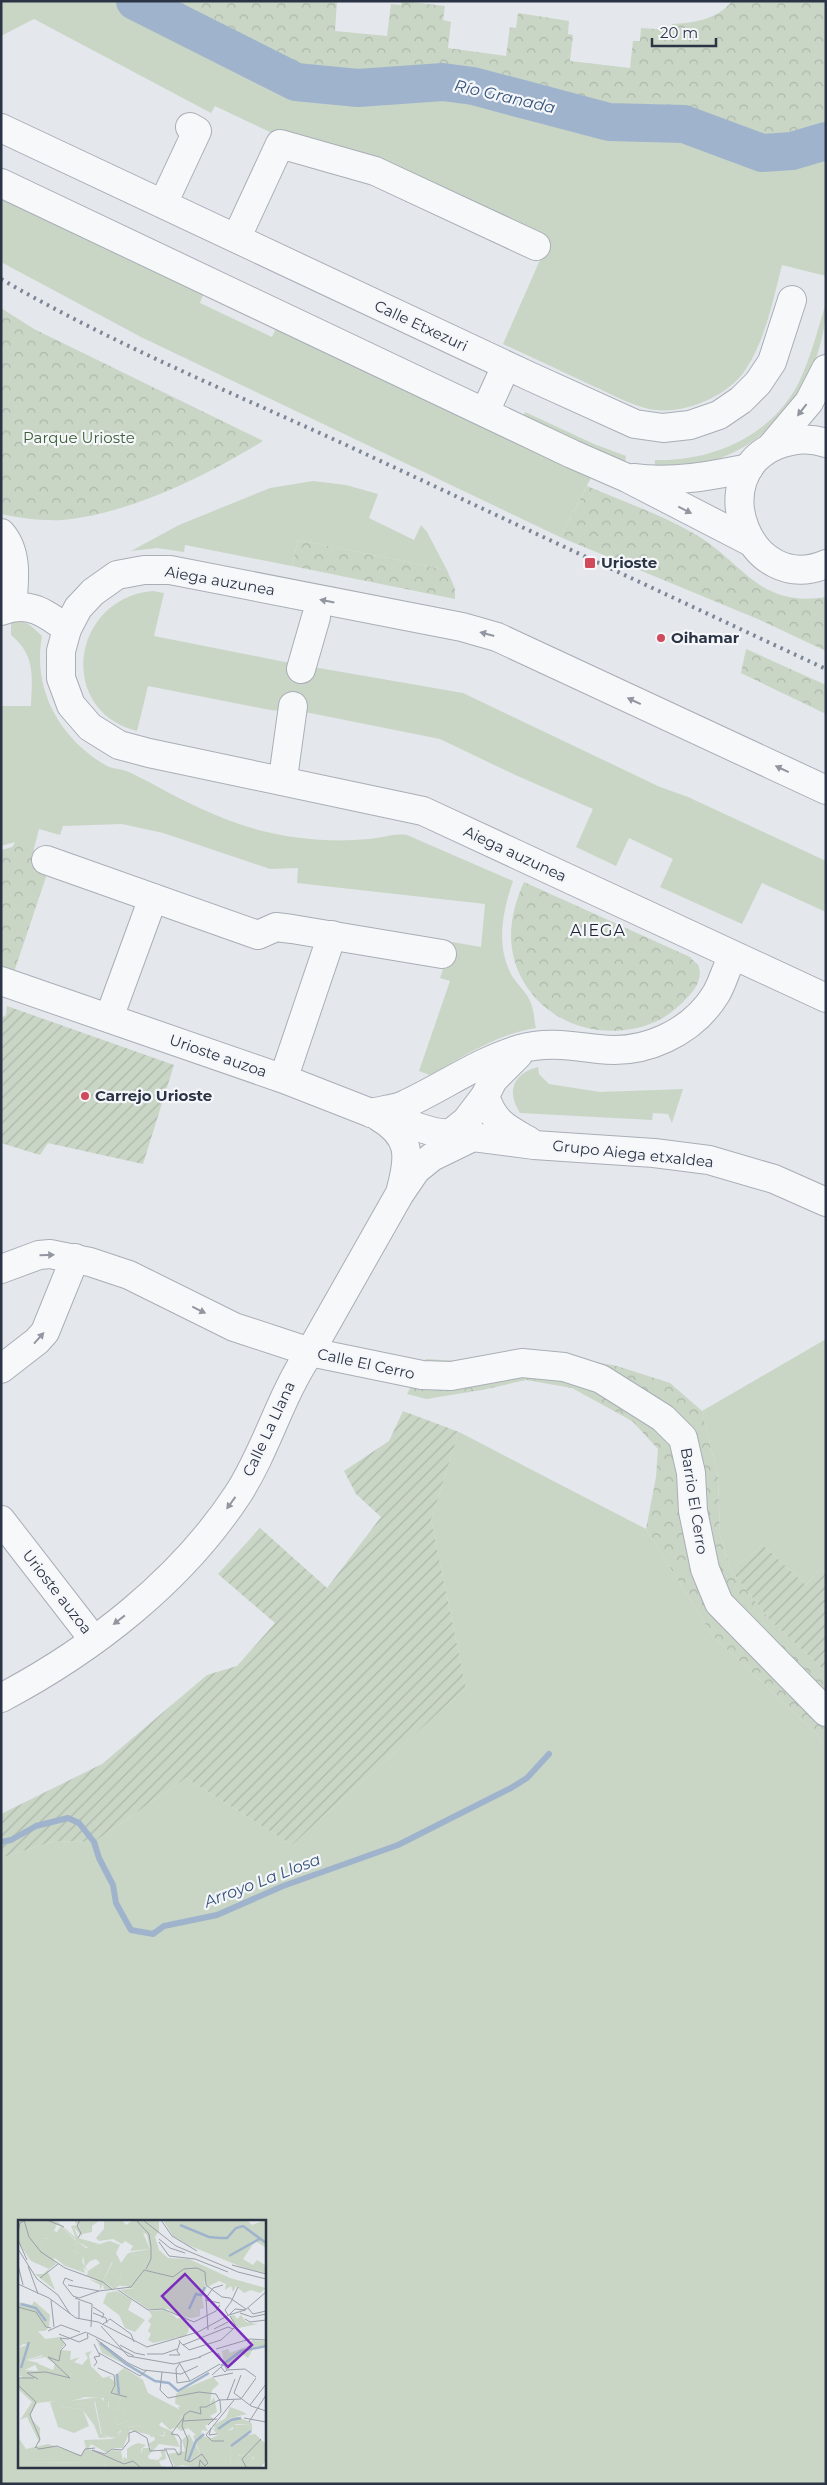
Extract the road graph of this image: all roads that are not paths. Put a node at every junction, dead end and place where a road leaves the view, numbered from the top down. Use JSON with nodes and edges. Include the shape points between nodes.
{"nodes":[{"id":1,"x":190,"y":127,"type":"dead end"},
{"id":2,"x":1,"y":128,"type":"edge"},
{"id":3,"x":1,"y":184,"type":"edge"},
{"id":4,"x":169,"y":191,"type":"dead end"},
{"id":5,"x":242,"y":226,"type":"dead end"},
{"id":6,"x":536,"y":246,"type":"dead end"},
{"id":7,"x":792,"y":300,"type":"dead end"},
{"id":8,"x":506,"y":366,"type":"junction"},
{"id":9,"x":826,"y":369,"type":"edge"},
{"id":10,"x":485,"y":412,"type":"junction"},
{"id":11,"x":826,"y":443,"type":"edge"},
{"id":12,"x":772,"y":448,"type":"junction"},
{"id":13,"x":749,"y":468,"type":"junction"},
{"id":14,"x":627,"y":478,"type":"junction"},
{"id":15,"x":1,"y":533,"type":"edge"},
{"id":16,"x":749,"y":542,"type":"junction"},
{"id":17,"x":824,"y":566,"type":"edge"},
{"id":18,"x":7,"y":609,"type":"edge"},
{"id":19,"x":316,"y":617,"type":"dead end"},
{"id":20,"x":67,"y":630,"type":"junction"},
{"id":21,"x":301,"y":669,"type":"dead end"},
{"id":22,"x":293,"y":706,"type":"dead end"},
{"id":23,"x":284,"y":771,"type":"dead end"},
{"id":24,"x":826,"y":790,"type":"edge"},
{"id":25,"x":46,"y":860,"type":"dead end"},
{"id":26,"x":153,"y":898,"type":"junction"},
{"id":27,"x":332,"y":935,"type":"junction"},
{"id":28,"x":442,"y":954,"type":"dead end"},
{"id":29,"x":733,"y":956,"type":"junction"},
{"id":30,"x":1,"y":982,"type":"edge"},
{"id":31,"x":826,"y":998,"type":"edge"},
{"id":32,"x":109,"y":1018,"type":"junction"},
{"id":33,"x":544,"y":1044,"type":"junction"},
{"id":34,"x":288,"y":1065,"type":"dead end"},
{"id":35,"x":450,"y":1080,"type":"junction"},
{"id":36,"x":485,"y":1096,"type":"junction"},
{"id":37,"x":371,"y":1113,"type":"junction"},
{"id":38,"x":534,"y":1144,"type":"junction"},
{"id":39,"x":442,"y":1145,"type":"junction"},
{"id":40,"x":399,"y":1195,"type":"junction"},
{"id":41,"x":826,"y":1202,"type":"edge"},
{"id":42,"x":75,"y":1258,"type":"junction"},
{"id":43,"x":1,"y":1269,"type":"edge"},
{"id":44,"x":310,"y":1352,"type":"junction"},
{"id":45,"x":1,"y":1368,"type":"edge"},
{"id":46,"x":422,"y":1375,"type":"joint"},
{"id":47,"x":1,"y":1520,"type":"edge"},
{"id":48,"x":94,"y":1640,"type":"junction"},
{"id":49,"x":1,"y":1698,"type":"edge"},
{"id":50,"x":826,"y":1712,"type":"edge"}],
"edges":[{"from":1,"to":4,"type":"street","via":[[197,131]]},
{"from":2,"to":8,"type":"street","name":"Calle Etxezuri"},
{"from":3,"to":10,"type":"street"},
{"from":5,"to":6,"type":"street","via":[[280,144],[375,170]]},
{"from":7,"to":8,"type":"street","name":"Calle Etxezuri","via":[[778,348],[758,383],[719,416],[690,425],[662,428],[635,424]]},
{"from":8,"to":10,"type":"street"},
{"from":9,"to":12,"type":"street","one_way":true,"via":[[809,402]]},
{"from":10,"to":14,"type":"street"},
{"from":11,"to":12,"type":"street","via":[[800,439]]},
{"from":12,"to":13,"type":"street"},
{"from":13,"to":14,"type":"street","via":[[685,479]]},
{"from":13,"to":16,"type":"street","via":[[741,487],[739,507]]},
{"from":14,"to":16,"type":"street","one_way":true},
{"from":15,"to":18,"type":"street","via":[[15,571]]},
{"from":16,"to":17,"type":"street","via":[[780,565],[796,570]]},
{"from":18,"to":20,"type":"street","via":[[30,606]]},
{"from":19,"to":21,"type":"street"},
{"from":24,"to":20,"type":"street","name":"Aiega auzunea","one_way":true,"via":[[497,636],[462,627],[170,570],[144,570],[117,575],[93,592],[78,608]]},
{"from":20,"to":29,"type":"street","name":"Aiega auzunea","via":[[61,651],[61,678],[71,705],[90,727],[120,745],[423,812]]},
{"from":22,"to":23,"type":"street"},
{"from":25,"to":26,"type":"street"},
{"from":26,"to":27,"type":"street","via":[[258,935],[276,927]]},
{"from":26,"to":32,"type":"street"},
{"from":27,"to":28,"type":"street"},
{"from":27,"to":34,"type":"street"},
{"from":29,"to":31,"type":"street","name":"Aiega auzunea"},
{"from":29,"to":33,"type":"street","via":[[716,994],[701,1012],[670,1037],[631,1049]]},
{"from":30,"to":32,"type":"street","name":"Urioste auzoa"},
{"from":32,"to":37,"type":"street","name":"Urioste auzoa"},
{"from":33,"to":35,"type":"street","via":[[500,1056]]},
{"from":33,"to":36,"type":"street","via":[[522,1052],[507,1064]]},
{"from":35,"to":37,"type":"street","via":[[403,1106]]},
{"from":35,"to":39,"type":"street","via":[[439,1099]]},
{"from":36,"to":38,"type":"street","via":[[501,1125]]},
{"from":36,"to":39,"type":"street"},
{"from":37,"to":39,"type":"street","name":"Urioste auzoa","via":[[408,1124]]},
{"from":37,"to":40,"type":"street","via":[[396,1128],[403,1140],[407,1163]]},
{"from":38,"to":39,"type":"street","name":"Grupo Aiega etxaldea"},
{"from":38,"to":41,"type":"street","name":"Grupo Aiega etxaldea","via":[[710,1160],[774,1179]]},
{"from":39,"to":40,"type":"street"},
{"from":40,"to":44,"type":"street","name":"Calle La Llana"},
{"from":43,"to":42,"type":"street","one_way":true,"via":[[38,1255]]},
{"from":42,"to":44,"type":"street","one_way":true,"via":[[128,1275],[234,1327]]},
{"from":45,"to":42,"type":"street","one_way":true,"via":[[37,1342],[45,1332]]},
{"from":44,"to":46,"type":"street","name":"Calle El Cerro"},
{"from":44,"to":48,"type":"street","name":"Calle La Llana","one_way":true,"via":[[294,1374],[260,1456],[238,1494],[186,1560]]},
{"from":46,"to":50,"type":"street","name":"Barrio El Cerro","via":[[451,1376],[522,1363],[564,1367],[601,1379],[663,1418],[683,1438],[705,1569],[719,1603]]},
{"from":47,"to":48,"type":"street","name":"Urioste auzoa"},
{"from":48,"to":49,"type":"street","name":"Calle La Llana","via":[[42,1676]]}]}
